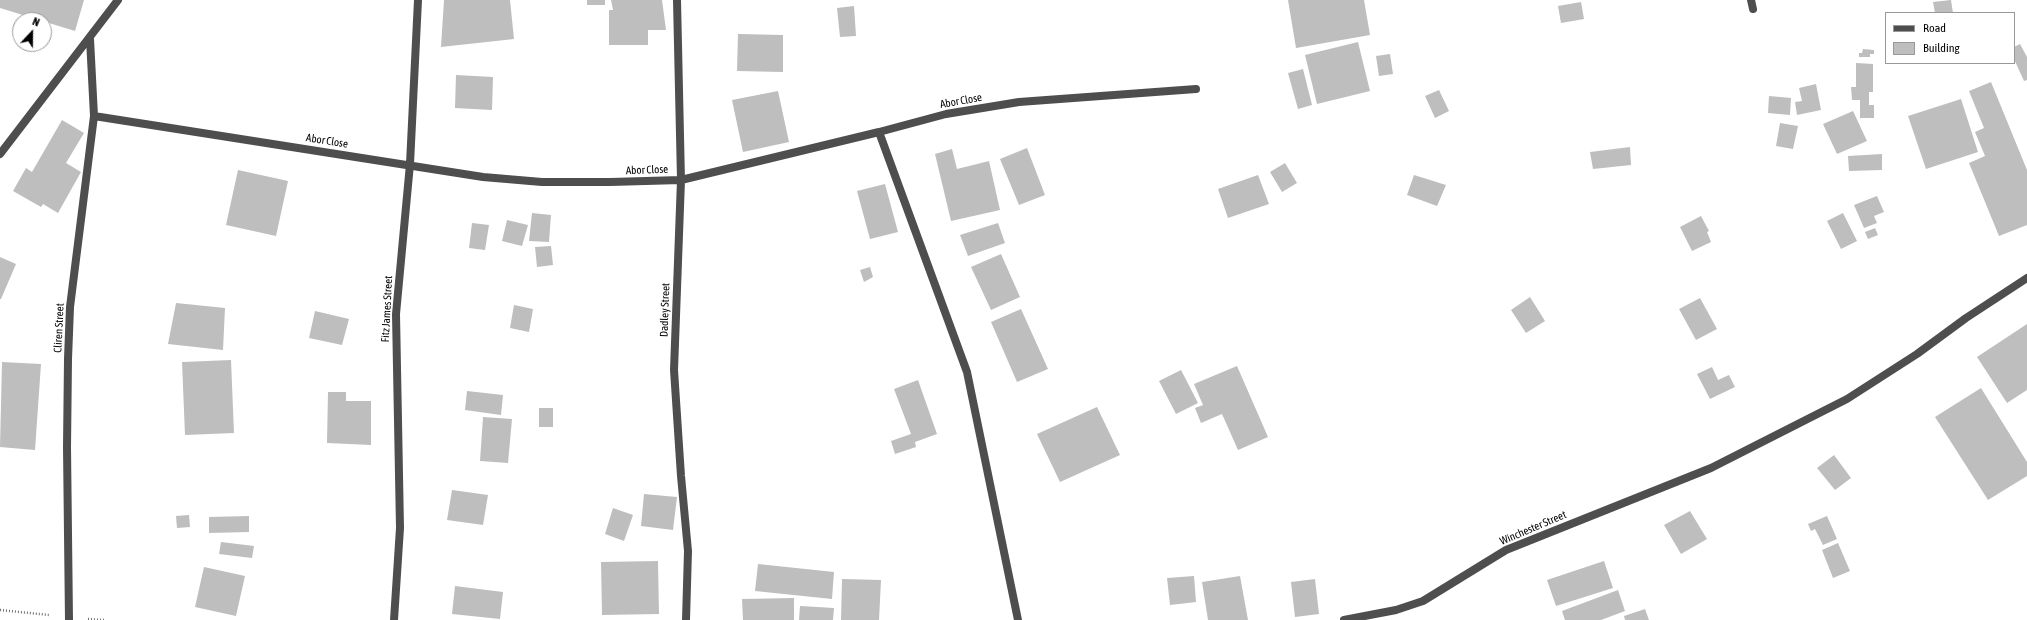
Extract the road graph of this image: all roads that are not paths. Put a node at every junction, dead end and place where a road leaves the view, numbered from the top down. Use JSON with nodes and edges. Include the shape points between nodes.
{"nodes":[{"id":1,"x":118,"y":0,"type":"edge"},
{"id":2,"x":418,"y":0,"type":"edge"},
{"id":3,"x":677,"y":0,"type":"edge"},
{"id":4,"x":1751,"y":0,"type":"edge"},
{"id":5,"x":1753,"y":8,"type":"dead end"},
{"id":6,"x":90,"y":39,"type":"junction"},
{"id":7,"x":1196,"y":89,"type":"dead end"},
{"id":8,"x":94,"y":116,"type":"junction"},
{"id":9,"x":879,"y":132,"type":"junction"},
{"id":10,"x":0,"y":154,"type":"edge"},
{"id":11,"x":410,"y":164,"type":"junction"},
{"id":12,"x":681,"y":180,"type":"junction"},
{"id":13,"x":2027,"y":278,"type":"edge"},
{"id":14,"x":69,"y":620,"type":"edge"},
{"id":15,"x":394,"y":620,"type":"edge"},
{"id":16,"x":686,"y":620,"type":"edge"},
{"id":17,"x":1018,"y":620,"type":"edge"},
{"id":18,"x":1344,"y":620,"type":"edge"}],
"edges":[{"from":1,"to":6,"type":"street"},
{"from":2,"to":11,"type":"street","name":"Fitz James Street"},
{"from":3,"to":12,"type":"street","name":"Dadley Street"},
{"from":4,"to":5,"type":"street"},
{"from":6,"to":8,"type":"street","name":"Cliren Street"},
{"from":6,"to":10,"type":"street"},
{"from":7,"to":9,"type":"street","name":"Abor Close","via":[[1019,102],[946,114]]},
{"from":8,"to":11,"type":"street","name":"Abor Close"},
{"from":8,"to":14,"type":"street","name":"Cliren Street","via":[[70,307],[67,447]]},
{"from":9,"to":12,"type":"street","name":"Abor Close"},
{"from":9,"to":17,"type":"street","via":[[966,372]]},
{"from":11,"to":12,"type":"street","name":"Abor Close","via":[[483,177],[542,182]]},
{"from":11,"to":15,"type":"street","name":"Fitz James Street","via":[[396,314],[400,528]]},
{"from":12,"to":16,"type":"street","name":"Dadley Street","via":[[674,370],[688,551]]},
{"from":13,"to":18,"type":"street","name":"Winchester Street","via":[[1847,399],[1711,468],[1506,550],[1423,601],[1396,610]]}]}
